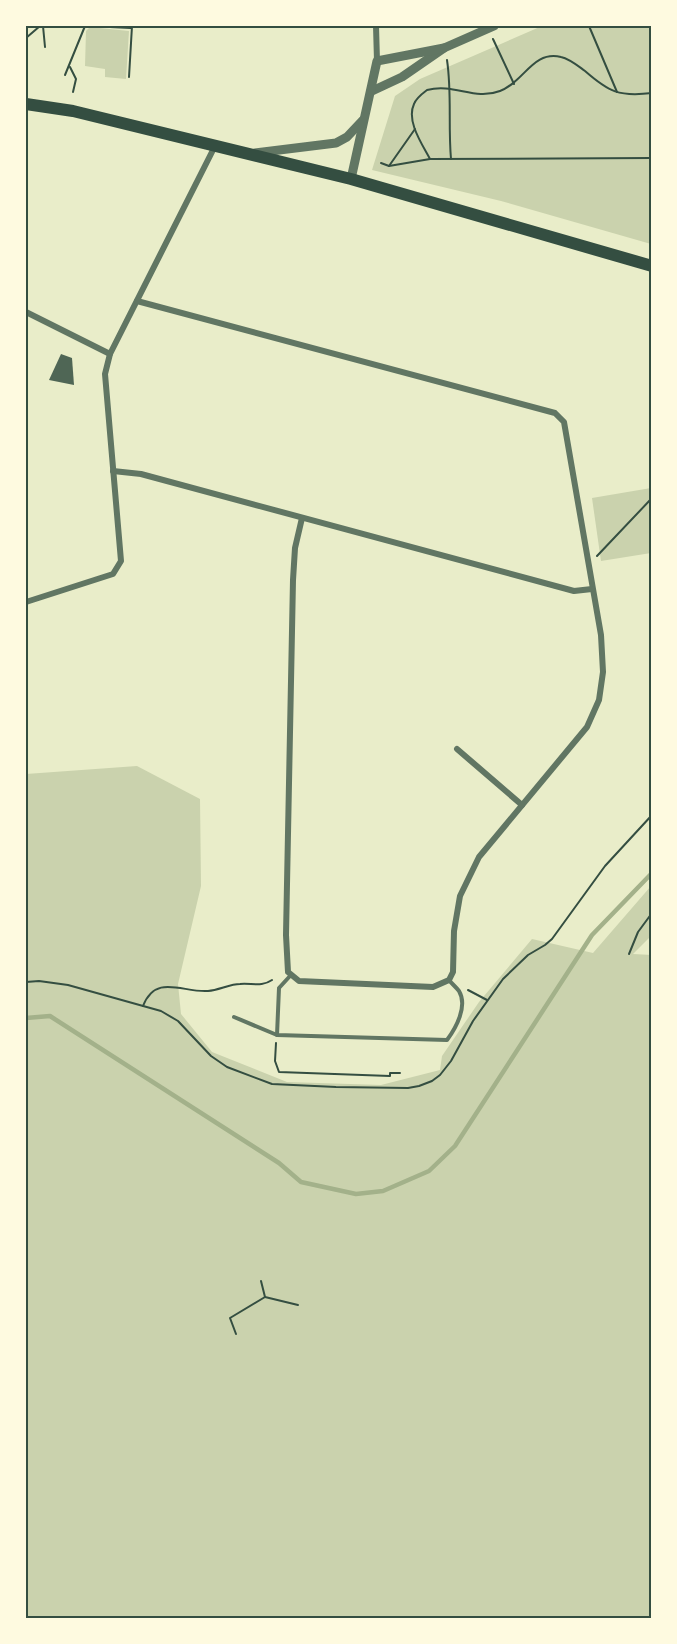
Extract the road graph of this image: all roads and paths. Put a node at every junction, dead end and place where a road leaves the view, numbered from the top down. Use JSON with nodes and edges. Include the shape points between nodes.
{"nodes":[{"id":1,"x":41,"y":26,"type":"edge"},
{"id":2,"x":87,"y":26,"type":"edge"},
{"id":3,"x":105,"y":26,"type":"edge"},
{"id":4,"x":376,"y":26,"type":"edge"},
{"id":5,"x":589,"y":26,"type":"edge"},
{"id":6,"x":132,"y":27,"type":"edge"},
{"id":7,"x":491,"y":27,"type":"edge"},
{"id":8,"x":26,"y":38,"type":"edge"},
{"id":9,"x":45,"y":46,"type":"dead end"},
{"id":10,"x":444,"y":48,"type":"junction"},
{"id":11,"x":377,"y":61,"type":"junction"},
{"id":12,"x":69,"y":66,"type":"junction"},
{"id":13,"x":65,"y":75,"type":"dead end"},
{"id":14,"x":129,"y":77,"type":"dead end"},
{"id":15,"x":514,"y":84,"type":"junction"},
{"id":16,"x":451,"y":87,"type":"junction"},
{"id":17,"x":372,"y":91,"type":"junction"},
{"id":18,"x":73,"y":92,"type":"dead end"},
{"id":19,"x":651,"y":93,"type":"edge"},
{"id":20,"x":618,"y":94,"type":"junction"},
{"id":21,"x":26,"y":104,"type":"edge"},
{"id":22,"x":366,"y":118,"type":"junction"},
{"id":23,"x":415,"y":128,"type":"junction"},
{"id":24,"x":215,"y":146,"type":"junction"},
{"id":25,"x":246,"y":154,"type":"junction"},
{"id":26,"x":651,"y":158,"type":"edge"},
{"id":27,"x":430,"y":159,"type":"junction"},
{"id":28,"x":451,"y":159,"type":"junction"},
{"id":29,"x":381,"y":163,"type":"dead end"},
{"id":30,"x":389,"y":166,"type":"junction"},
{"id":31,"x":351,"y":179,"type":"junction"},
{"id":32,"x":651,"y":266,"type":"edge"},
{"id":33,"x":137,"y":301,"type":"junction"},
{"id":34,"x":26,"y":312,"type":"edge"},
{"id":35,"x":110,"y":354,"type":"junction"},
{"id":36,"x":113,"y":471,"type":"junction"},
{"id":37,"x":651,"y":498,"type":"edge"},
{"id":38,"x":302,"y":518,"type":"junction"},
{"id":39,"x":587,"y":561,"type":"junction"},
{"id":40,"x":592,"y":589,"type":"junction"},
{"id":41,"x":26,"y":602,"type":"edge"},
{"id":42,"x":457,"y":749,"type":"dead end"},
{"id":43,"x":522,"y":805,"type":"junction"},
{"id":44,"x":651,"y":815,"type":"edge"},
{"id":45,"x":651,"y":913,"type":"edge"},
{"id":46,"x":629,"y":954,"type":"dead end"},
{"id":47,"x":290,"y":976,"type":"junction"},
{"id":48,"x":274,"y":980,"type":"dead end"},
{"id":49,"x":449,"y":980,"type":"junction"},
{"id":50,"x":26,"y":982,"type":"edge"},
{"id":51,"x":464,"y":986,"type":"dead end"},
{"id":52,"x":487,"y":1000,"type":"junction"},
{"id":53,"x":143,"y":1006,"type":"junction"},
{"id":54,"x":234,"y":1017,"type":"dead end"},
{"id":55,"x":277,"y":1035,"type":"junction"},
{"id":56,"x":400,"y":1073,"type":"dead end"},
{"id":57,"x":261,"y":1281,"type":"dead end"},
{"id":58,"x":265,"y":1297,"type":"junction"},
{"id":59,"x":298,"y":1305,"type":"dead end"},
{"id":60,"x":236,"y":1334,"type":"dead end"}],
"edges":[{"from":1,"to":8,"type":"path"},
{"from":1,"to":9,"type":"path"},
{"from":2,"to":3,"type":"path"},
{"from":2,"to":12,"type":"path"},
{"from":3,"to":6,"type":"path"},
{"from":4,"to":11,"type":"street"},
{"from":5,"to":20,"type":"path"},
{"from":6,"to":14,"type":"path"},
{"from":7,"to":10,"type":"street"},
{"from":7,"to":15,"type":"path"},
{"from":10,"to":11,"type":"street"},
{"from":10,"to":16,"type":"path"},
{"from":10,"to":17,"type":"street","via":[[402,78]]},
{"from":11,"to":17,"type":"street"},
{"from":12,"to":13,"type":"path"},
{"from":12,"to":18,"type":"path","via":[[76,79]]},
{"from":15,"to":16,"type":"path","via":[[481,94]]},
{"from":15,"to":20,"type":"path","via":[[532,63],[552,56],[563,57]]},
{"from":16,"to":23,"type":"path","via":[[427,90],[419,96],[413,104]]},
{"from":16,"to":28,"type":"path"},
{"from":17,"to":22,"type":"street"},
{"from":19,"to":20,"type":"path"},
{"from":21,"to":24,"type":"main road","via":[[74,111]]},
{"from":22,"to":25,"type":"street","via":[[336,143]]},
{"from":22,"to":31,"type":"street"},
{"from":23,"to":27,"type":"path"},
{"from":23,"to":30,"type":"path"},
{"from":24,"to":25,"type":"main road"},
{"from":24,"to":33,"type":"street"},
{"from":25,"to":31,"type":"main road"},
{"from":26,"to":28,"type":"path"},
{"from":27,"to":28,"type":"path"},
{"from":27,"to":30,"type":"path"},
{"from":29,"to":30,"type":"path"},
{"from":31,"to":32,"type":"main road"},
{"from":33,"to":35,"type":"street"},
{"from":33,"to":39,"type":"street","via":[[555,413],[564,422]]},
{"from":34,"to":35,"type":"street"},
{"from":35,"to":36,"type":"street","via":[[105,374]]},
{"from":36,"to":38,"type":"street","via":[[141,474]]},
{"from":36,"to":41,"type":"street","via":[[121,561],[113,574]]},
{"from":37,"to":39,"type":"path","via":[[600,554]]},
{"from":38,"to":40,"type":"street","via":[[574,591]]},
{"from":38,"to":47,"type":"street","via":[[293,580],[286,935]]},
{"from":39,"to":40,"type":"street"},
{"from":40,"to":43,"type":"street","via":[[601,635],[603,672],[599,700],[587,727]]},
{"from":42,"to":43,"type":"street"},
{"from":43,"to":49,"type":"street","via":[[479,857],[460,896]]},
{"from":44,"to":52,"type":"path","via":[[605,866],[552,939],[517,964]]},
{"from":45,"to":46,"type":"path"},
{"from":47,"to":49,"type":"street","via":[[299,981],[433,987]]},
{"from":47,"to":55,"type":"lane","via":[[279,988]]},
{"from":48,"to":53,"type":"path","via":[[206,991],[167,986],[146,997]]},
{"from":49,"to":55,"type":"lane","via":[[463,1005],[447,1040]]},
{"from":50,"to":53,"type":"path","via":[[68,986]]},
{"from":51,"to":52,"type":"path"},
{"from":52,"to":53,"type":"path","via":[[440,1075],[408,1088],[272,1084],[227,1067],[178,1021]]},
{"from":54,"to":55,"type":"lane"},
{"from":55,"to":56,"type":"path","via":[[279,1072],[390,1076]]},
{"from":57,"to":58,"type":"path"},
{"from":58,"to":59,"type":"path"},
{"from":58,"to":60,"type":"path","via":[[230,1318]]}]}
